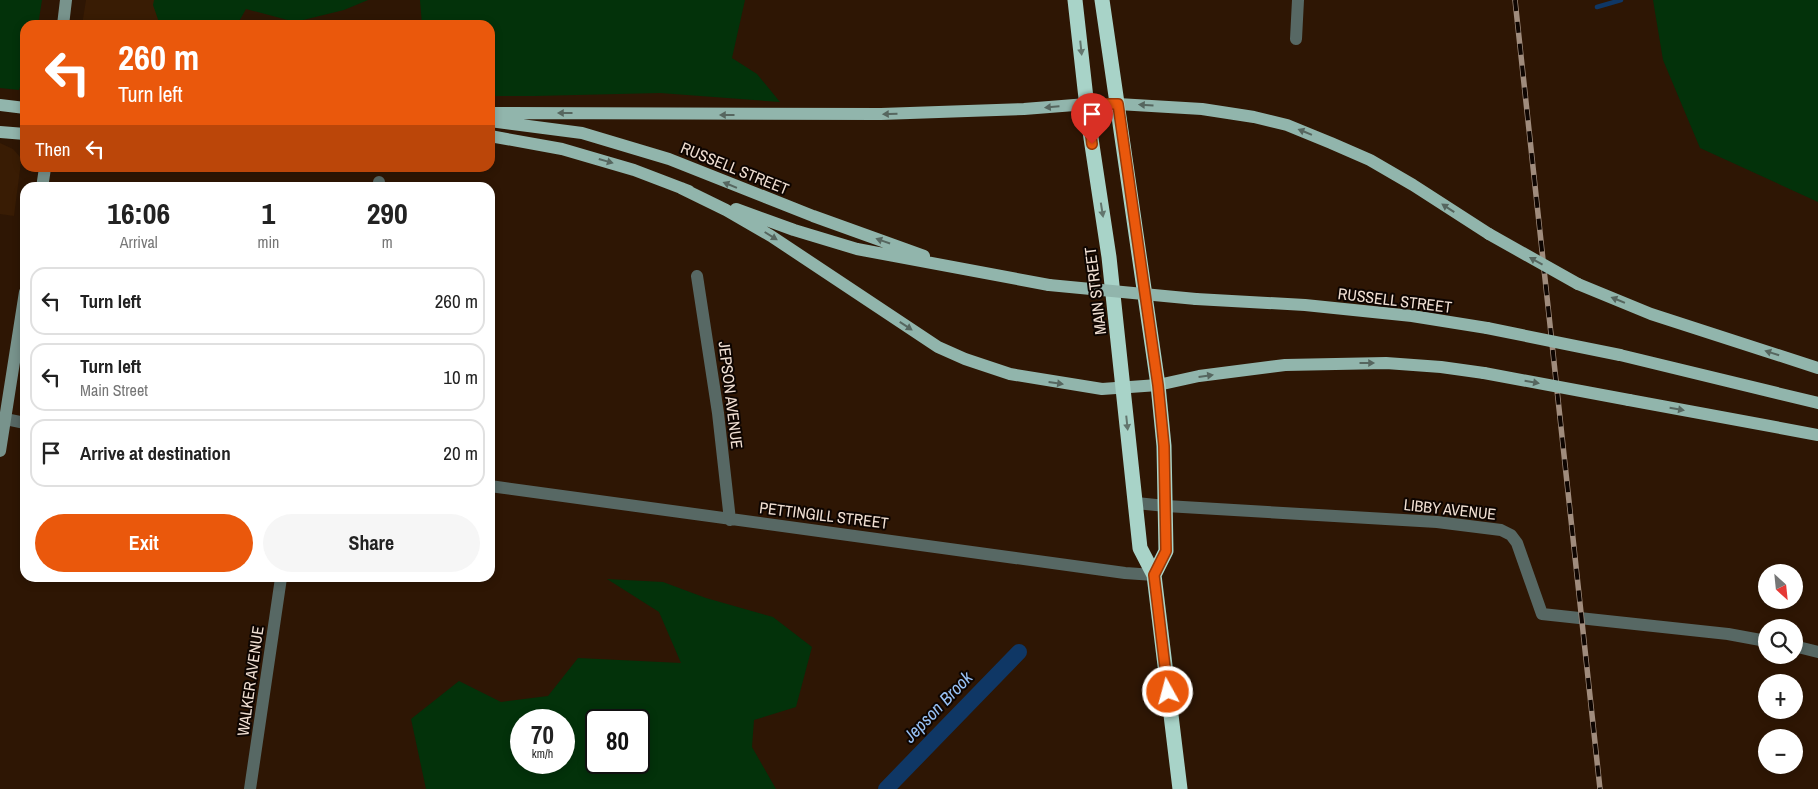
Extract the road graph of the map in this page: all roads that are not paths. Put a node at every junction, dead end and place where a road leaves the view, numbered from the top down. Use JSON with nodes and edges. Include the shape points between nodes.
{"nodes":[{"id":1,"x":66,"y":0,"type":"edge"},
{"id":2,"x":1075,"y":0,"type":"edge"},
{"id":3,"x":1102,"y":0,"type":"edge"},
{"id":4,"x":1298,"y":0,"type":"edge"},
{"id":5,"x":64,"y":20,"type":"edge"},
{"id":6,"x":1296,"y":39,"type":"dead end"},
{"id":7,"x":1087,"y":104,"type":"junction"},
{"id":8,"x":1118,"y":104,"type":"junction"},
{"id":9,"x":0,"y":105,"type":"edge"},
{"id":10,"x":20,"y":107,"type":"edge"},
{"id":11,"x":495,"y":113,"type":"edge"},
{"id":12,"x":495,"y":122,"type":"edge"},
{"id":13,"x":0,"y":132,"type":"edge"},
{"id":14,"x":20,"y":134,"type":"edge"},
{"id":15,"x":495,"y":137,"type":"edge"},
{"id":16,"x":681,"y":188,"type":"junction"},
{"id":17,"x":962,"y":269,"type":"junction"},
{"id":18,"x":698,"y":276,"type":"dead end"},
{"id":19,"x":20,"y":320,"type":"edge"},
{"id":20,"x":1818,"y":368,"type":"edge"},
{"id":21,"x":1158,"y":385,"type":"junction"},
{"id":22,"x":1124,"y":388,"type":"junction"},
{"id":23,"x":1818,"y":403,"type":"edge"},
{"id":24,"x":2,"y":419,"type":"edge"},
{"id":25,"x":20,"y":422,"type":"edge"},
{"id":26,"x":1818,"y":435,"type":"edge"},
{"id":27,"x":0,"y":451,"type":"edge"},
{"id":28,"x":495,"y":487,"type":"edge"},
{"id":29,"x":1136,"y":503,"type":"junction"},
{"id":30,"x":1166,"y":506,"type":"junction"},
{"id":31,"x":730,"y":520,"type":"junction"},
{"id":32,"x":1154,"y":575,"type":"junction"},
{"id":33,"x":280,"y":582,"type":"edge"},
{"id":34,"x":1758,"y":640,"type":"edge"},
{"id":35,"x":1803,"y":648,"type":"edge"},
{"id":36,"x":1818,"y":652,"type":"edge"},
{"id":37,"x":250,"y":789,"type":"edge"},
{"id":38,"x":1180,"y":789,"type":"edge"}],
"edges":[{"from":1,"to":5,"type":"street"},
{"from":2,"to":7,"type":"highway","name":"MAIN STREET","one_way":true},
{"from":3,"to":8,"type":"highway"},
{"from":4,"to":6,"type":"street"},
{"from":7,"to":8,"type":"main road"},
{"from":7,"to":11,"type":"main road","one_way":true,"via":[[881,114]]},
{"from":7,"to":22,"type":"highway","name":"MAIN STREET","one_way":true},
{"from":20,"to":8,"type":"main road","one_way":true,"bridge":true,"via":[[1651,314],[1578,284],[1489,234],[1370,160],[1288,125],[1202,109]]},
{"from":8,"to":21,"type":"highway"},
{"from":9,"to":10,"type":"main road"},
{"from":17,"to":12,"type":"main road","name":"RUSSELL STREET","one_way":true,"via":[[812,216],[669,160],[582,133]]},
{"from":13,"to":14,"type":"main road"},
{"from":15,"to":16,"type":"main road","name":"RUSSELL STREET","one_way":true,"via":[[562,149]]},
{"from":16,"to":17,"type":"main road","name":"RUSSELL STREET","via":[[857,250]]},
{"from":16,"to":22,"type":"main road","one_way":true,"via":[[771,236],[944,350],[1010,374],[1102,389]]},
{"from":17,"to":23,"type":"main road","name":"RUSSELL STREET","bridge":true,"via":[[1049,285],[1412,316],[1620,355]]},
{"from":18,"to":31,"type":"street","name":"JEPSON AVENUE"},
{"from":19,"to":24,"type":"street"},
{"from":21,"to":22,"type":"main road"},
{"from":21,"to":26,"type":"main road","one_way":true,"bridge":true,"via":[[1285,365],[1386,363],[1441,367]]},
{"from":21,"to":30,"type":"highway"},
{"from":22,"to":29,"type":"highway","name":"MAIN STREET","one_way":true},
{"from":24,"to":25,"type":"street"},
{"from":24,"to":27,"type":"street"},
{"from":28,"to":31,"type":"street","name":"PETTINGILL STREET"},
{"from":29,"to":30,"type":"street","name":"LIBBY AVENUE"},
{"from":29,"to":32,"type":"highway","name":"MAIN STREET","via":[[1140,548]]},
{"from":30,"to":32,"type":"highway","via":[[1166,551]]},
{"from":30,"to":34,"type":"street","name":"LIBBY AVENUE","via":[[1437,522],[1501,530],[1517,543],[1542,614]]},
{"from":31,"to":32,"type":"street","name":"PETTINGILL STREET"},
{"from":32,"to":38,"type":"highway","name":"MAIN STREET"},
{"from":33,"to":37,"type":"street","name":"WALKER AVENUE"},
{"from":35,"to":36,"type":"street"}]}
